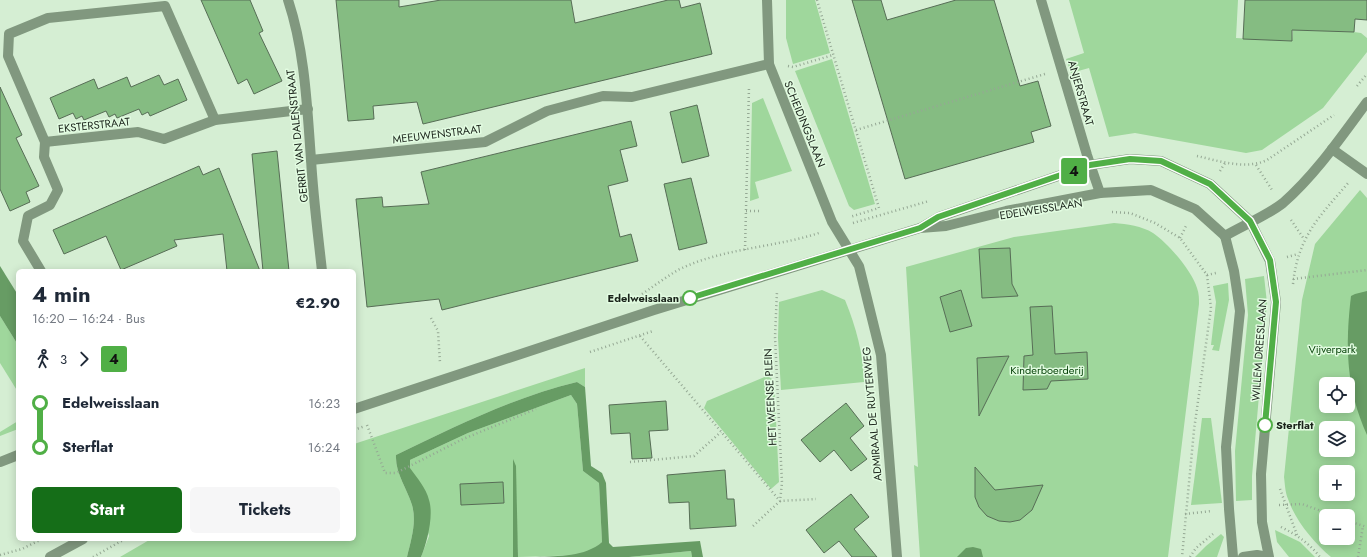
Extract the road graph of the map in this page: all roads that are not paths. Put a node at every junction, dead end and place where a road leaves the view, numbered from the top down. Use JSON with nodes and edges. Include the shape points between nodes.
{"nodes":[{"id":1,"x":288,"y":0,"type":"edge"},
{"id":2,"x":767,"y":0,"type":"edge"},
{"id":3,"x":1041,"y":0,"type":"edge"},
{"id":4,"x":769,"y":64,"type":"junction"},
{"id":5,"x":1367,"y":102,"type":"edge"},
{"id":6,"x":308,"y":109,"type":"junction"},
{"id":7,"x":215,"y":120,"type":"junction"},
{"id":8,"x":45,"y":142,"type":"junction"},
{"id":9,"x":1332,"y":149,"type":"junction"},
{"id":10,"x":311,"y":160,"type":"junction"},
{"id":11,"x":1090,"y":165,"type":"junction"},
{"id":12,"x":1364,"y":172,"type":"edge"},
{"id":13,"x":1100,"y":193,"type":"junction"},
{"id":14,"x":1250,"y":221,"type":"junction"},
{"id":15,"x":920,"y":228,"type":"junction"},
{"id":16,"x":1225,"y":236,"type":"junction"},
{"id":17,"x":849,"y":250,"type":"junction"},
{"id":18,"x":39,"y":269,"type":"edge"},
{"id":19,"x":322,"y":269,"type":"edge"},
{"id":20,"x":356,"y":408,"type":"edge"},
{"id":21,"x":16,"y":456,"type":"edge"},
{"id":22,"x":0,"y":462,"type":"edge"},
{"id":23,"x":80,"y":541,"type":"edge"},
{"id":24,"x":50,"y":557,"type":"edge"},
{"id":25,"x":897,"y":557,"type":"edge"},
{"id":26,"x":1233,"y":557,"type":"edge"},
{"id":27,"x":1243,"y":557,"type":"edge"},
{"id":28,"x":1268,"y":557,"type":"edge"}],
"edges":[{"from":1,"to":6,"type":"street","name":"GERRIT VAN DALENSTRAAT","via":[[296,25]]},
{"from":2,"to":4,"type":"street","name":"SCHEIDINGSLAAN"},
{"from":3,"to":11,"type":"street","name":"ANJERSTRAAT"},
{"from":4,"to":10,"type":"street","name":"MEEUWENSTRAAT","via":[[632,97],[603,96],[547,111],[485,142]]},
{"from":4,"to":17,"type":"street","name":"SCHEIDINGSLAAN","via":[[832,222]]},
{"from":5,"to":9,"type":"street"},
{"from":6,"to":7,"type":"street","name":"EKSTERSTRAAT"},
{"from":6,"to":10,"type":"street","name":"GERRIT VAN DALENSTRAAT"},
{"from":7,"to":8,"type":"street","name":"EKSTERSTRAAT","via":[[164,139],[138,132]]},
{"from":7,"to":8,"type":"street","via":[[165,6],[48,18],[9,34],[8,56]]},
{"from":8,"to":18,"type":"street","via":[[44,157],[58,190],[50,205],[28,216],[23,241]]},
{"from":9,"to":12,"type":"street"},
{"from":9,"to":14,"type":"street","via":[[1304,183],[1281,204]]},
{"from":10,"to":19,"type":"street","name":"GERRIT VAN DALENSTRAAT"},
{"from":11,"to":13,"type":"street","name":"ANJERSTRAAT"},
{"from":11,"to":14,"type":"street","name":"EDELWEISSLAAN","via":[[1130,159],[1161,161],[1210,184]]},
{"from":11,"to":15,"type":"street","name":"EDELWEISSLAAN","via":[[938,217]]},
{"from":13,"to":15,"type":"street","name":"EDELWEISSLAAN","via":[[1006,211],[946,226]]},
{"from":13,"to":16,"type":"street","name":"EDELWEISSLAAN","via":[[1151,190],[1195,209]]},
{"from":14,"to":16,"type":"street"},
{"from":14,"to":28,"type":"street","name":"WILLEM DREESLAAN","via":[[1270,260],[1276,302],[1261,474],[1262,522]]},
{"from":15,"to":17,"type":"street","name":"EDELWEISSLAAN"},
{"from":16,"to":26,"type":"street","name":"WILLEM DREESLAAN","via":[[1240,311],[1226,447]]},
{"from":17,"to":20,"type":"street","name":"EDELWEISSLAAN","via":[[654,310]]},
{"from":17,"to":25,"type":"street","name":"ADMIRAAL DE RUYTERWEG","via":[[859,266],[881,355]]},
{"from":21,"to":22,"type":"street"},
{"from":23,"to":24,"type":"street"},
{"from":27,"to":28,"type":"street"}]}
